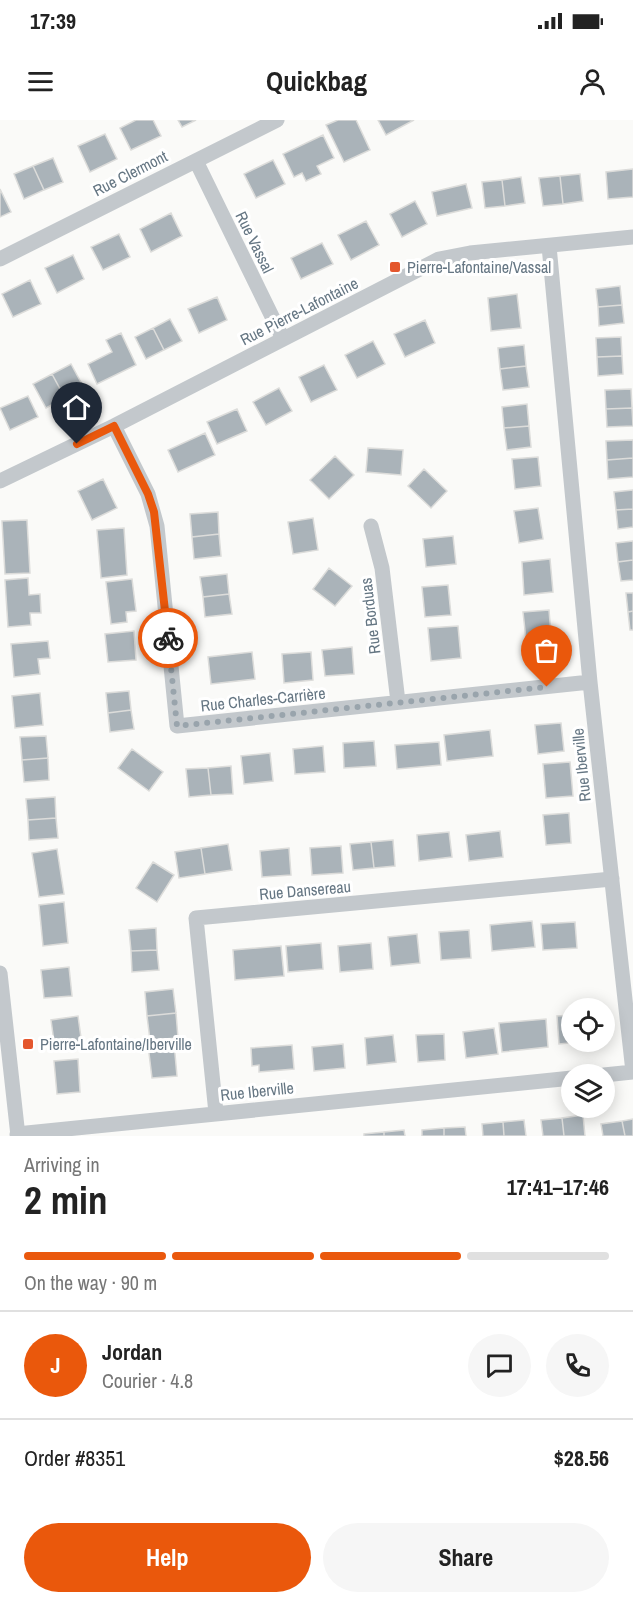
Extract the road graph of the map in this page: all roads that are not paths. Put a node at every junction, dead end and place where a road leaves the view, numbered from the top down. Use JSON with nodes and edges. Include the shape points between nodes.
{"nodes":[{"id":1,"x":277,"y":120,"type":"edge"},
{"id":2,"x":196,"y":161,"type":"junction"},
{"id":3,"x":633,"y":237,"type":"edge"},
{"id":4,"x":549,"y":246,"type":"junction"},
{"id":5,"x":0,"y":259,"type":"edge"},
{"id":6,"x":283,"y":339,"type":"junction"},
{"id":7,"x":114,"y":426,"type":"junction"},
{"id":8,"x":0,"y":481,"type":"edge"},
{"id":9,"x":371,"y":526,"type":"dead end"},
{"id":10,"x":590,"y":682,"type":"junction"},
{"id":11,"x":398,"y":702,"type":"junction"},
{"id":12,"x":612,"y":879,"type":"junction"},
{"id":13,"x":0,"y":973,"type":"edge"},
{"id":14,"x":615,"y":1074,"type":"edge"},
{"id":15,"x":561,"y":1079,"type":"edge"},
{"id":16,"x":216,"y":1113,"type":"junction"},
{"id":17,"x":17,"y":1135,"type":"edge"}],
"edges":[{"from":1,"to":2,"type":"street","name":"Rue Clermont"},
{"from":2,"to":5,"type":"street","name":"Rue Clermont"},
{"from":2,"to":6,"type":"street","name":"Rue Vassal"},
{"from":3,"to":4,"type":"street","name":"Rue Pierre-Lafontaine"},
{"from":4,"to":6,"type":"street","name":"Rue Pierre-Lafontaine","via":[[439,259]]},
{"from":4,"to":10,"type":"street","name":"Rue Iberville"},
{"from":6,"to":7,"type":"street","name":"Rue Pierre-Lafontaine"},
{"from":7,"to":8,"type":"street","name":"Rue Pierre-Lafontaine"},
{"from":7,"to":11,"type":"street","name":"Rue Charles-Carrière","via":[[148,494],[157,526],[177,726]]},
{"from":9,"to":11,"type":"street","name":"Rue Borduas","via":[[382,568]]},
{"from":10,"to":11,"type":"street","name":"Rue Charles-Carrière"},
{"from":10,"to":12,"type":"street","name":"Rue Iberville"},
{"from":12,"to":14,"type":"street","name":"Rue Iberville","via":[[633,1072]]},
{"from":12,"to":16,"type":"street","name":"Rue Dansereau","via":[[196,918]]},
{"from":13,"to":17,"type":"street"},
{"from":15,"to":16,"type":"street","name":"Rue Iberville"},
{"from":16,"to":17,"type":"street","name":"Rue Iberville"}]}
